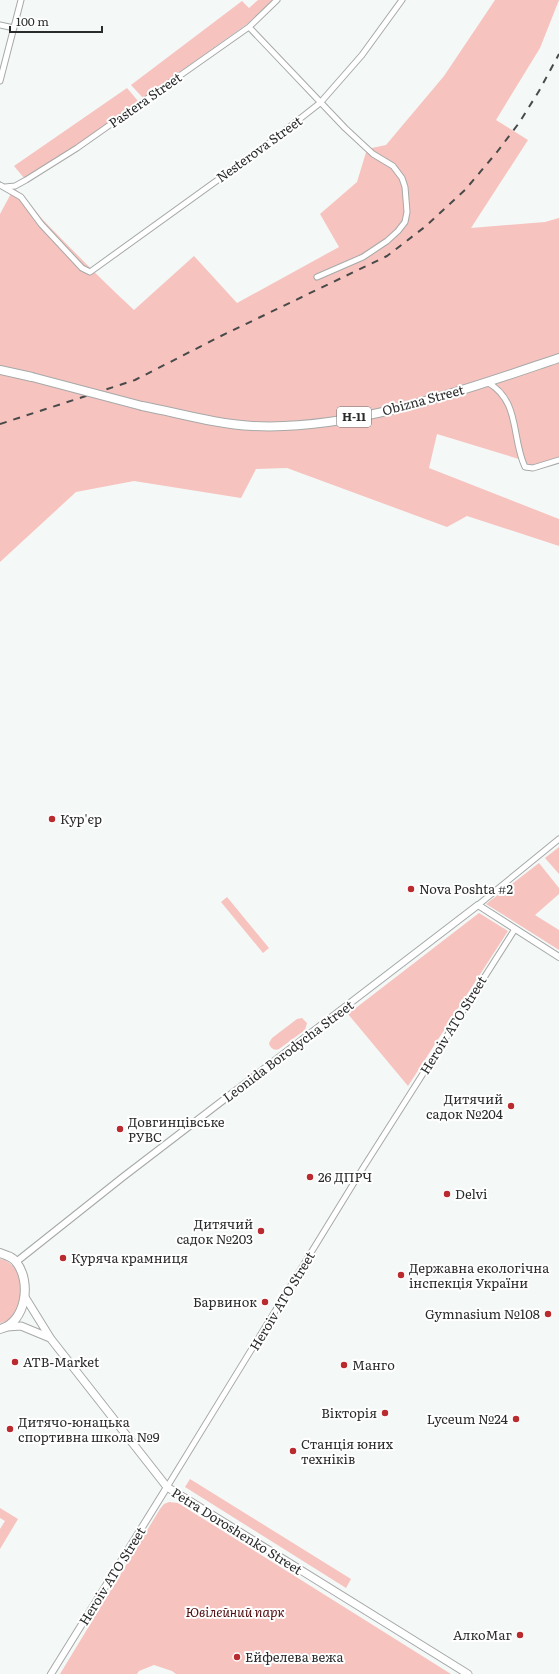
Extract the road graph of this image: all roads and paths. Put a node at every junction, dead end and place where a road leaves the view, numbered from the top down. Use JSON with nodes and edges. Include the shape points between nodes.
{"nodes":[{"id":1,"x":21,"y":0,"type":"edge"},
{"id":2,"x":277,"y":0,"type":"edge"},
{"id":3,"x":402,"y":0,"type":"edge"},
{"id":4,"x":0,"y":25,"type":"edge"},
{"id":5,"x":249,"y":27,"type":"junction"},
{"id":6,"x":14,"y":28,"type":"junction"},
{"id":7,"x":0,"y":81,"type":"edge"},
{"id":8,"x":320,"y":103,"type":"junction"},
{"id":9,"x":2,"y":186,"type":"edge"},
{"id":10,"x":317,"y":277,"type":"dead end"},
{"id":11,"x":559,"y":358,"type":"edge"},
{"id":12,"x":0,"y":370,"type":"edge"},
{"id":13,"x":487,"y":382,"type":"junction"},
{"id":14,"x":559,"y":460,"type":"edge"},
{"id":15,"x":559,"y":839,"type":"edge"},
{"id":16,"x":478,"y":905,"type":"junction"},
{"id":17,"x":515,"y":928,"type":"junction"},
{"id":18,"x":559,"y":957,"type":"edge"},
{"id":19,"x":0,"y":1253,"type":"edge"},
{"id":20,"x":16,"y":1262,"type":"junction"},
{"id":21,"x":25,"y":1297,"type":"junction"},
{"id":22,"x":4,"y":1328,"type":"edge"},
{"id":23,"x":51,"y":1338,"type":"junction"},
{"id":24,"x":167,"y":1487,"type":"junction"},
{"id":25,"x":50,"y":1674,"type":"edge"},
{"id":26,"x":468,"y":1674,"type":"edge"}],
"edges":[{"from":1,"to":6,"type":"street"},
{"from":2,"to":5,"type":"street","name":"Pastera Street"},
{"from":3,"to":8,"type":"street","name":"Nesterova Street","via":[[362,55]]},
{"from":4,"to":6,"type":"street"},
{"from":5,"to":8,"type":"street"},
{"from":5,"to":9,"type":"street","name":"Pastera Street","via":[[77,148],[26,180],[14,186]]},
{"from":6,"to":7,"type":"street"},
{"from":8,"to":9,"type":"street","name":"Nesterova Street","via":[[269,143],[90,272],[82,268],[41,224],[21,197]]},
{"from":8,"to":10,"type":"street","via":[[367,149],[398,171],[405,187],[407,212],[405,222],[387,241],[363,256]]},
{"from":11,"to":13,"type":"main road","name":"Obizna Street","number":"Н-11"},
{"from":12,"to":13,"type":"main road","name":"Obizna Street","number":"Н-11","bridge":true,"via":[[221,423],[281,426],[348,419],[424,401]]},
{"from":13,"to":14,"type":"street","via":[[503,394],[509,407],[525,467],[533,468]]},
{"from":15,"to":16,"type":"street","name":"Leonida Borodycha Street"},
{"from":16,"to":17,"type":"street"},
{"from":16,"to":20,"type":"street","name":"Leonida Borodycha Street","via":[[123,1176]]},
{"from":17,"to":18,"type":"street"},
{"from":17,"to":24,"type":"street","name":"Heroiv ATO Street","via":[[367,1161]]},
{"from":19,"to":20,"type":"main road"},
{"from":20,"to":21,"type":"main road","via":[[22,1274]]},
{"from":21,"to":22,"type":"main road","via":[[18,1315]]},
{"from":21,"to":23,"type":"main road","name":"Petra Doroshenko Street"},
{"from":22,"to":23,"type":"main road","via":[[22,1326]]},
{"from":23,"to":24,"type":"main road","name":"Petra Doroshenko Street"},
{"from":24,"to":25,"type":"street","name":"Heroiv ATO Street"},
{"from":24,"to":26,"type":"main road","name":"Petra Doroshenko Street"}]}
